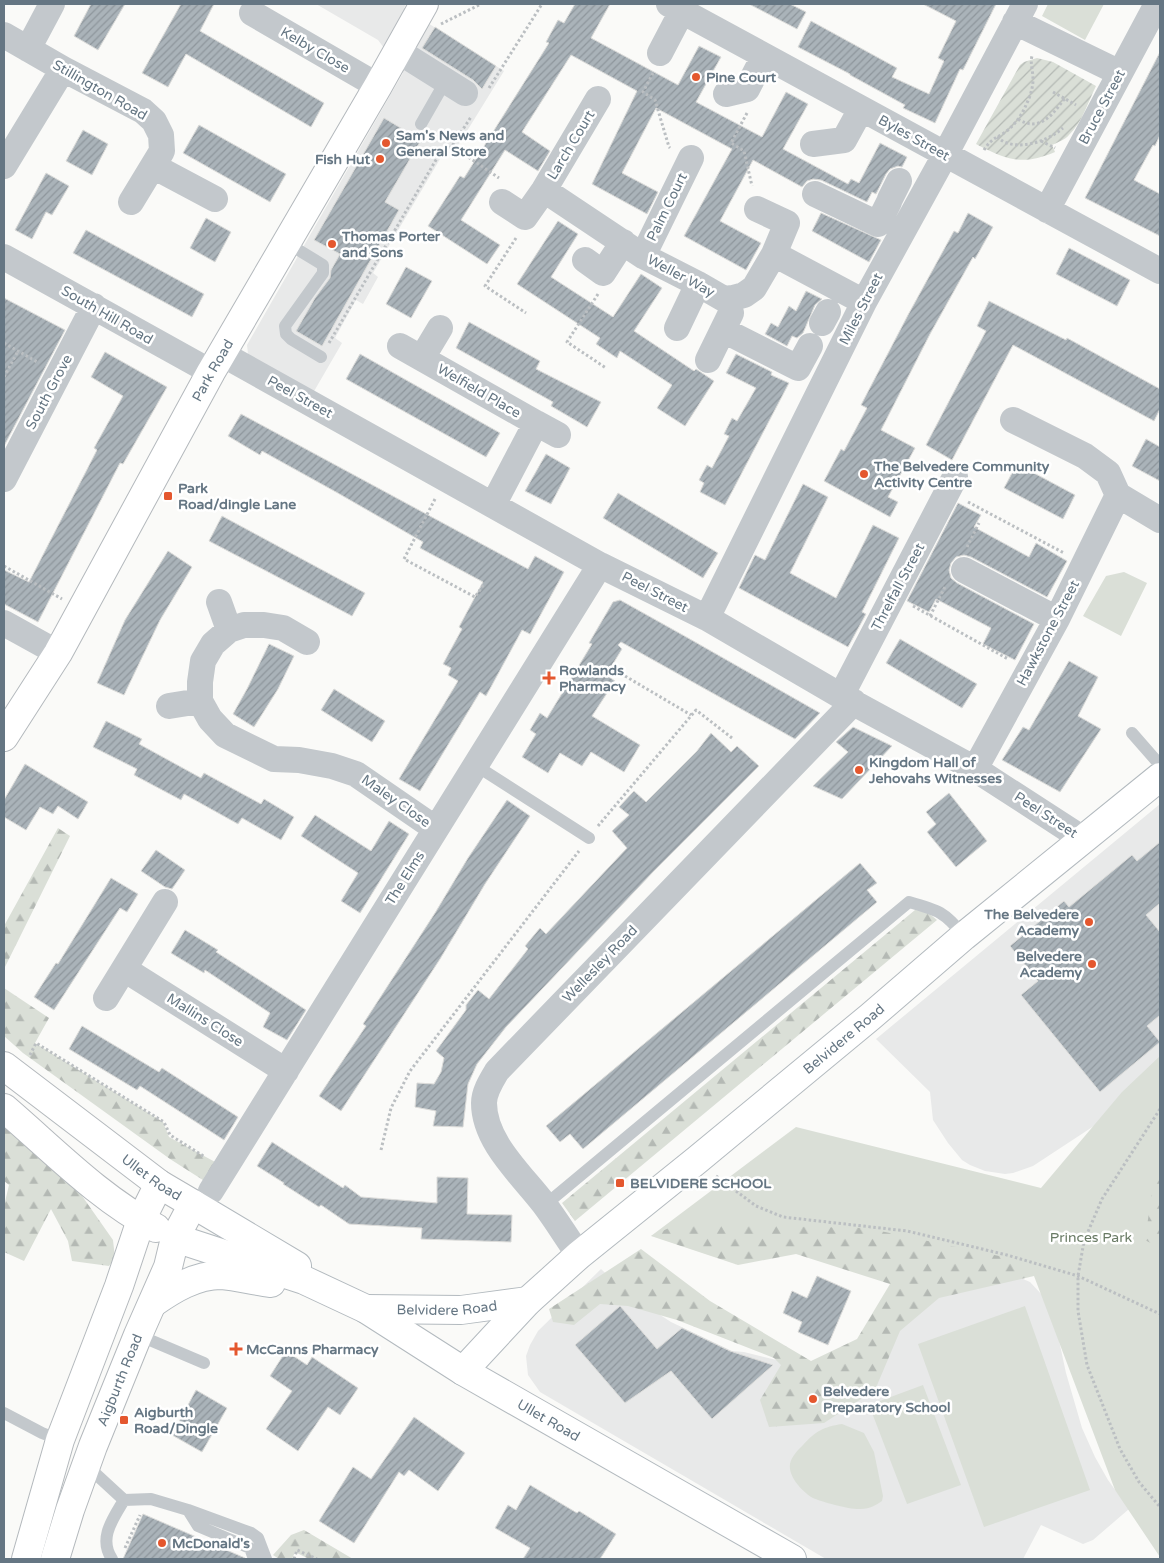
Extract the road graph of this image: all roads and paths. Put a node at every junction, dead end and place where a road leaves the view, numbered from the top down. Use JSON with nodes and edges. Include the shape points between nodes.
{"nodes":[{"id":1,"x":52,"y":4,"type":"edge"},
{"id":2,"x":482,"y":4,"type":"edge"},
{"id":3,"x":542,"y":4,"type":"edge"},
{"id":4,"x":1157,"y":4,"type":"edge"},
{"id":5,"x":676,"y":7,"type":"edge"},
{"id":6,"x":422,"y":9,"type":"edge"},
{"id":7,"x":252,"y":13,"type":"dead end"},
{"id":8,"x":1020,"y":13,"type":"edge"},
{"id":9,"x":1041,"y":34,"type":"junction"},
{"id":10,"x":4,"y":35,"type":"edge"},
{"id":11,"x":28,"y":49,"type":"junction"},
{"id":12,"x":398,"y":52,"type":"junction"},
{"id":13,"x":660,"y":53,"type":"joint"},
{"id":14,"x":764,"y":56,"type":"junction"},
{"id":15,"x":63,"y":69,"type":"junction"},
{"id":16,"x":1120,"y":73,"type":"junction"},
{"id":17,"x":378,"y":86,"type":"junction"},
{"id":18,"x":737,"y":90,"type":"joint"},
{"id":19,"x":1053,"y":92,"type":"dead end"},
{"id":20,"x":468,"y":94,"type":"junction"},
{"id":21,"x":1080,"y":97,"type":"dead end"},
{"id":22,"x":1065,"y":98,"type":"junction"},
{"id":23,"x":598,"y":99,"type":"dead end"},
{"id":24,"x":861,"y":109,"type":"junction"},
{"id":25,"x":1018,"y":119,"type":"junction"},
{"id":26,"x":1068,"y":123,"type":"dead end"},
{"id":27,"x":421,"y":124,"type":"dead end"},
{"id":28,"x":997,"y":137,"type":"junction"},
{"id":29,"x":813,"y":144,"type":"dead end"},
{"id":30,"x":452,"y":146,"type":"junction"},
{"id":31,"x":945,"y":155,"type":"junction"},
{"id":32,"x":691,"y":158,"type":"joint"},
{"id":33,"x":4,"y":166,"type":"edge"},
{"id":34,"x":153,"y":166,"type":"junction"},
{"id":35,"x":973,"y":170,"type":"junction"},
{"id":36,"x":494,"y":175,"type":"dead end"},
{"id":37,"x":897,"y":187,"type":"dead end"},
{"id":38,"x":544,"y":190,"type":"junction"},
{"id":39,"x":816,"y":194,"type":"dead end"},
{"id":40,"x":215,"y":199,"type":"dead end"},
{"id":41,"x":132,"y":202,"type":"dead end"},
{"id":42,"x":502,"y":202,"type":"dead end"},
{"id":43,"x":757,"y":209,"type":"joint"},
{"id":44,"x":1047,"y":210,"type":"junction"},
{"id":45,"x":525,"y":217,"type":"junction"},
{"id":46,"x":287,"y":243,"type":"junction"},
{"id":47,"x":633,"y":249,"type":"junction"},
{"id":48,"x":774,"y":254,"type":"junction"},
{"id":49,"x":6,"y":264,"type":"edge"},
{"id":50,"x":594,"y":266,"type":"joint"},
{"id":51,"x":1160,"y":271,"type":"edge"},
{"id":52,"x":698,"y":284,"type":"junction"},
{"id":53,"x":733,"y":298,"type":"junction"},
{"id":54,"x":864,"y":302,"type":"junction"},
{"id":55,"x":94,"y":306,"type":"junction"},
{"id":56,"x":526,"y":313,"type":"dead end"},
{"id":57,"x":440,"y":328,"type":"dead end"},
{"id":58,"x":677,"y":328,"type":"dead end"},
{"id":59,"x":723,"y":330,"type":"junction"},
{"id":60,"x":818,"y":330,"type":"dead end"},
{"id":61,"x":4,"y":343,"type":"edge"},
{"id":62,"x":18,"y":351,"type":"junction"},
{"id":63,"x":321,"y":357,"type":"joint"},
{"id":64,"x":708,"y":360,"type":"dead end"},
{"id":65,"x":216,"y":363,"type":"junction"},
{"id":66,"x":606,"y":368,"type":"dead end"},
{"id":67,"x":59,"y":374,"type":"junction"},
{"id":68,"x":4,"y":377,"type":"edge"},
{"id":69,"x":1012,"y":420,"type":"dead end"},
{"id":70,"x":446,"y":478,"type":"junction"},
{"id":71,"x":4,"y":479,"type":"edge"},
{"id":72,"x":951,"y":484,"type":"joint"},
{"id":73,"x":1118,"y":495,"type":"junction"},
{"id":74,"x":493,"y":505,"type":"junction"},
{"id":75,"x":1160,"y":520,"type":"edge"},
{"id":76,"x":1084,"y":564,"type":"junction"},
{"id":77,"x":600,"y":565,"type":"junction"},
{"id":78,"x":4,"y":566,"type":"edge"},
{"id":79,"x":964,"y":570,"type":"dead end"},
{"id":80,"x":484,"y":584,"type":"dead end"},
{"id":81,"x":893,"y":596,"type":"junction"},
{"id":82,"x":219,"y":602,"type":"dead end"},
{"id":83,"x":81,"y":611,"type":"junction"},
{"id":84,"x":707,"y":618,"type":"junction"},
{"id":85,"x":1057,"y":618,"type":"junction"},
{"id":86,"x":4,"y":623,"type":"edge"},
{"id":87,"x":229,"y":630,"type":"junction"},
{"id":88,"x":307,"y":642,"type":"dead end"},
{"id":89,"x":58,"y":653,"type":"junction"},
{"id":90,"x":1028,"y":670,"type":"junction"},
{"id":91,"x":625,"y":676,"type":"dead end"},
{"id":92,"x":848,"y":699,"type":"junction"},
{"id":93,"x":200,"y":701,"type":"junction"},
{"id":94,"x":169,"y":706,"type":"dead end"},
{"id":95,"x":692,"y":715,"type":"junction"},
{"id":96,"x":1132,"y":733,"type":"dead end"},
{"id":97,"x":4,"y":736,"type":"edge"},
{"id":98,"x":732,"y":738,"type":"dead end"},
{"id":99,"x":475,"y":765,"type":"junction"},
{"id":100,"x":1160,"y":765,"type":"edge"},
{"id":101,"x":975,"y":769,"type":"junction"},
{"id":102,"x":1160,"y":777,"type":"edge"},
{"id":103,"x":436,"y":829,"type":"junction"},
{"id":104,"x":589,"y":838,"type":"junction"},
{"id":105,"x":1083,"y":839,"type":"junction"},
{"id":106,"x":164,"y":902,"type":"dead end"},
{"id":107,"x":964,"y":936,"type":"junction"},
{"id":108,"x":124,"y":969,"type":"junction"},
{"id":109,"x":106,"y":998,"type":"dead end"},
{"id":110,"x":15,"y":1064,"type":"edge"},
{"id":111,"x":286,"y":1071,"type":"junction"},
{"id":112,"x":4,"y":1108,"type":"edge"},
{"id":113,"x":1160,"y":1109,"type":"edge"},
{"id":114,"x":380,"y":1150,"type":"dead end"},
{"id":115,"x":225,"y":1169,"type":"junction"},
{"id":116,"x":722,"y":1181,"type":"dead end"},
{"id":117,"x":159,"y":1184,"type":"junction"},
{"id":118,"x":202,"y":1198,"type":"junction"},
{"id":119,"x":545,"y":1205,"type":"junction"},
{"id":120,"x":141,"y":1220,"type":"junction"},
{"id":121,"x":176,"y":1238,"type":"junction"},
{"id":122,"x":579,"y":1255,"type":"junction"},
{"id":123,"x":1078,"y":1276,"type":"junction"},
{"id":124,"x":304,"y":1280,"type":"junction"},
{"id":125,"x":528,"y":1301,"type":"junction"},
{"id":126,"x":153,"y":1302,"type":"junction"},
{"id":127,"x":366,"y":1309,"type":"junction"},
{"id":128,"x":1160,"y":1314,"type":"edge"},
{"id":129,"x":138,"y":1335,"type":"junction"},
{"id":130,"x":204,"y":1363,"type":"dead end"},
{"id":131,"x":463,"y":1371,"type":"junction"},
{"id":132,"x":4,"y":1413,"type":"edge"},
{"id":133,"x":60,"y":1440,"type":"junction"},
{"id":134,"x":86,"y":1465,"type":"junction"},
{"id":135,"x":124,"y":1500,"type":"junction"},
{"id":136,"x":1160,"y":1506,"type":"edge"},
{"id":137,"x":142,"y":1509,"type":"dead end"},
{"id":138,"x":188,"y":1510,"type":"junction"},
{"id":139,"x":123,"y":1551,"type":"dead end"},
{"id":140,"x":26,"y":1559,"type":"edge"},
{"id":141,"x":55,"y":1559,"type":"edge"},
{"id":142,"x":112,"y":1559,"type":"edge"},
{"id":143,"x":254,"y":1559,"type":"edge"},
{"id":144,"x":266,"y":1559,"type":"edge"},
{"id":145,"x":294,"y":1559,"type":"edge"},
{"id":146,"x":317,"y":1559,"type":"edge"},
{"id":147,"x":792,"y":1559,"type":"edge"}],
"edges":[{"from":1,"to":11,"type":"street"},
{"from":2,"to":6,"type":"path","via":[[438,25]]},
{"from":3,"to":20,"type":"path"},
{"from":4,"to":16,"type":"street","name":"Bruce Street"},
{"from":5,"to":13,"type":"street"},
{"from":5,"to":14,"type":"street","name":"Byles Street"},
{"from":6,"to":12,"type":"main road","name":"Park Road"},
{"from":7,"to":17,"type":"street","name":"Kelby Close"},
{"from":8,"to":9,"type":"street"},
{"from":8,"to":31,"type":"street","name":"Miles Street"},
{"from":9,"to":16,"type":"street"},
{"from":9,"to":25,"type":"path","via":[[1031,59],[1031,93]]},
{"from":10,"to":11,"type":"street","name":"Stillington Road"},
{"from":11,"to":15,"type":"street","name":"Stillington Road"},
{"from":12,"to":17,"type":"main road","name":"Park Road"},
{"from":12,"to":20,"type":"street"},
{"from":13,"to":32,"type":"path","via":[[643,92],[655,100],[669,147]]},
{"from":14,"to":18,"type":"street"},
{"from":14,"to":24,"type":"street","name":"Byles Street"},
{"from":15,"to":33,"type":"street"},
{"from":15,"to":34,"type":"street","name":"Stillington Road","via":[[143,111],[154,121],[161,135],[162,152]]},
{"from":16,"to":44,"type":"street","name":"Bruce Street"},
{"from":17,"to":46,"type":"main road","name":"Park Road"},
{"from":18,"to":43,"type":"path","via":[[758,92],[731,143],[744,151]]},
{"from":19,"to":22,"type":"path"},
{"from":20,"to":27,"type":"lane"},
{"from":20,"to":30,"type":"path"},
{"from":21,"to":22,"type":"path","via":[[1076,105]]},
{"from":22,"to":25,"type":"path","via":[[1041,122],[1030,124]]},
{"from":23,"to":38,"type":"street","name":"Larch Court"},
{"from":24,"to":29,"type":"street","via":[[844,140]]},
{"from":24,"to":31,"type":"street","name":"Byles Street"},
{"from":25,"to":28,"type":"path"},
{"from":26,"to":28,"type":"path","via":[[1055,134],[1032,144],[1006,143]]},
{"from":28,"to":35,"type":"path","via":[[990,140]]},
{"from":30,"to":36,"type":"path"},
{"from":30,"to":63,"type":"path","via":[[440,154]]},
{"from":31,"to":35,"type":"street","name":"Byles Street"},
{"from":31,"to":54,"type":"street","name":"Miles Street"},
{"from":32,"to":47,"type":"street","name":"Palm Court"},
{"from":34,"to":40,"type":"street"},
{"from":34,"to":41,"type":"street","name":"Stillington Road"},
{"from":35,"to":44,"type":"street","name":"Byles Street"},
{"from":37,"to":39,"type":"street","via":[[878,224]]},
{"from":38,"to":45,"type":"street","name":"Larch Court"},
{"from":38,"to":47,"type":"street","name":"Weller Way"},
{"from":42,"to":45,"type":"street"},
{"from":43,"to":48,"type":"street","name":"Weller Way","via":[[787,223]]},
{"from":44,"to":51,"type":"street","name":"Byles Street"},
{"from":45,"to":56,"type":"path","via":[[524,226],[485,286]]},
{"from":46,"to":63,"type":"lane","via":[[323,264],[323,273],[285,326],[291,339]]},
{"from":46,"to":65,"type":"main road","name":"Park Road"},
{"from":47,"to":50,"type":"street","name":"Palm Court"},
{"from":47,"to":52,"type":"street","name":"Weller Way"},
{"from":48,"to":53,"type":"street","name":"Weller Way","via":[[754,288]]},
{"from":48,"to":54,"type":"street"},
{"from":49,"to":55,"type":"street","name":"South Hill Road"},
{"from":50,"to":66,"type":"path","via":[[603,285],[567,342]]},
{"from":52,"to":53,"type":"street","name":"Weller Way","via":[[724,299]]},
{"from":52,"to":58,"type":"street"},
{"from":53,"to":59,"type":"street","via":[[731,315]]},
{"from":54,"to":84,"type":"street","name":"Miles Street"},
{"from":55,"to":65,"type":"street","name":"South Hill Road","via":[[147,338]]},
{"from":55,"to":67,"type":"street","name":"South Grove"},
{"from":57,"to":74,"type":"street","name":"Welfield Place","via":[[411,352],[547,429]]},
{"from":59,"to":60,"type":"street","via":[[798,368]]},
{"from":59,"to":64,"type":"street"},
{"from":61,"to":62,"type":"path"},
{"from":62,"to":67,"type":"path"},
{"from":62,"to":68,"type":"path"},
{"from":65,"to":70,"type":"street","name":"Peel Street"},
{"from":65,"to":83,"type":"main road","name":"Park Road"},
{"from":67,"to":71,"type":"street","name":"South Grove"},
{"from":69,"to":73,"type":"street","via":[[1085,456],[1108,473]]},
{"from":70,"to":74,"type":"street","name":"Peel Street"},
{"from":70,"to":80,"type":"path","via":[[404,559],[475,597]]},
{"from":72,"to":76,"type":"path"},
{"from":72,"to":81,"type":"street","name":"Threlfall Street"},
{"from":73,"to":75,"type":"street"},
{"from":73,"to":76,"type":"street","name":"Hawkstone Street"},
{"from":74,"to":77,"type":"street","name":"Peel Street"},
{"from":76,"to":85,"type":"street","name":"Hawkstone Street"},
{"from":77,"to":84,"type":"street","name":"Peel Street"},
{"from":77,"to":99,"type":"street","name":"The Elms"},
{"from":78,"to":83,"type":"path"},
{"from":79,"to":85,"type":"street"},
{"from":81,"to":90,"type":"path"},
{"from":81,"to":92,"type":"street","name":"Threlfall Street"},
{"from":82,"to":87,"type":"street"},
{"from":83,"to":89,"type":"main road","name":"Park Road"},
{"from":84,"to":92,"type":"street","name":"Peel Street"},
{"from":85,"to":90,"type":"street","name":"Hawkstone Street"},
{"from":86,"to":89,"type":"street"},
{"from":87,"to":88,"type":"street","via":[[244,625],[264,625],[283,628]]},
{"from":87,"to":93,"type":"street","via":[[213,644],[203,661]]},
{"from":89,"to":97,"type":"main road","name":"Park Road"},
{"from":90,"to":101,"type":"street","name":"Hawkstone Street"},
{"from":91,"to":95,"type":"path"},
{"from":92,"to":101,"type":"street","name":"Peel Street"},
{"from":92,"to":119,"type":"street","name":"Wellesley Road","via":[[496,1071],[484,1102],[486,1122],[494,1141]]},
{"from":93,"to":94,"type":"street"},
{"from":93,"to":103,"type":"street","name":"Maley Close","via":[[210,719],[225,735],[248,748],[274,759],[300,760],[356,774]]},
{"from":95,"to":98,"type":"path","via":[[696,710]]},
{"from":95,"to":104,"type":"path"},
{"from":96,"to":100,"type":"lane"},
{"from":99,"to":103,"type":"street","name":"The Elms"},
{"from":99,"to":104,"type":"lane"},
{"from":101,"to":105,"type":"street","name":"Peel Street"},
{"from":102,"to":105,"type":"main road","name":"Belvidere Road"},
{"from":103,"to":111,"type":"street","name":"The Elms"},
{"from":104,"to":114,"type":"path","via":[[410,1071],[392,1108]]},
{"from":105,"to":107,"type":"main road","name":"Belvidere Road"},
{"from":106,"to":108,"type":"street"},
{"from":107,"to":119,"type":"lane","via":[[951,920],[938,911],[909,902]]},
{"from":107,"to":122,"type":"main road","name":"Belvidere Road","via":[[870,1018]]},
{"from":108,"to":109,"type":"street"},
{"from":108,"to":111,"type":"street","name":"Mallins Close"},
{"from":110,"to":115,"type":"path","via":[[36,1043],[164,1122],[170,1136]]},
{"from":110,"to":117,"type":"main road","name":"Ullet Road"},
{"from":111,"to":115,"type":"street","name":"The Elms"},
{"from":112,"to":120,"type":"main road","name":"Ullet Road","via":[[99,1190]]},
{"from":113,"to":123,"type":"path","via":[[1102,1200],[1084,1240]]},
{"from":115,"to":118,"type":"street","name":"The Elms"},
{"from":116,"to":123,"type":"path","via":[[756,1206],[783,1217],[907,1231]]},
{"from":117,"to":118,"type":"main road","name":"Ullet Road"},
{"from":117,"to":120,"type":"main road"},
{"from":118,"to":121,"type":"main road","name":"Aigburth Road"},
{"from":118,"to":124,"type":"main road","name":"Ullet Road","via":[[296,1265]]},
{"from":119,"to":122,"type":"street","name":"Wellesley Road"},
{"from":120,"to":121,"type":"main road","name":"Ullet Road"},
{"from":120,"to":133,"type":"main road"},
{"from":121,"to":124,"type":"main road","name":"Ullet Road"},
{"from":121,"to":126,"type":"main road","name":"Aigburth Road"},
{"from":122,"to":125,"type":"main road","name":"Belvidere Road"},
{"from":123,"to":128,"type":"path"},
{"from":123,"to":136,"type":"path","via":[[1078,1311],[1087,1365],[1120,1448],[1139,1482]]},
{"from":124,"to":126,"type":"main road","via":[[288,1284],[221,1275],[197,1279]]},
{"from":124,"to":127,"type":"main road","name":"Ullet Road"},
{"from":125,"to":127,"type":"main road","name":"Belvidere Road","via":[[460,1310]]},
{"from":125,"to":131,"type":"main road","name":"Belvidere Road"},
{"from":126,"to":129,"type":"main road","name":"Aigburth Road"},
{"from":127,"to":131,"type":"main road","name":"Ullet Road"},
{"from":129,"to":130,"type":"lane"},
{"from":129,"to":134,"type":"main road","name":"Aigburth Road"},
{"from":131,"to":147,"type":"main road","name":"Ullet Road"},
{"from":132,"to":133,"type":"lane"},
{"from":133,"to":140,"type":"main road"},
{"from":134,"to":135,"type":"lane"},
{"from":134,"to":141,"type":"main road","name":"Aigburth Road"},
{"from":135,"to":138,"type":"lane","via":[[151,1499]]},
{"from":135,"to":142,"type":"lane","via":[[105,1540]]},
{"from":137,"to":139,"type":"path"},
{"from":138,"to":143,"type":"lane","via":[[198,1526],[250,1548]]},
{"from":138,"to":144,"type":"lane","via":[[258,1538]]},
{"from":145,"to":146,"type":"path","via":[[297,1550]]}]}
